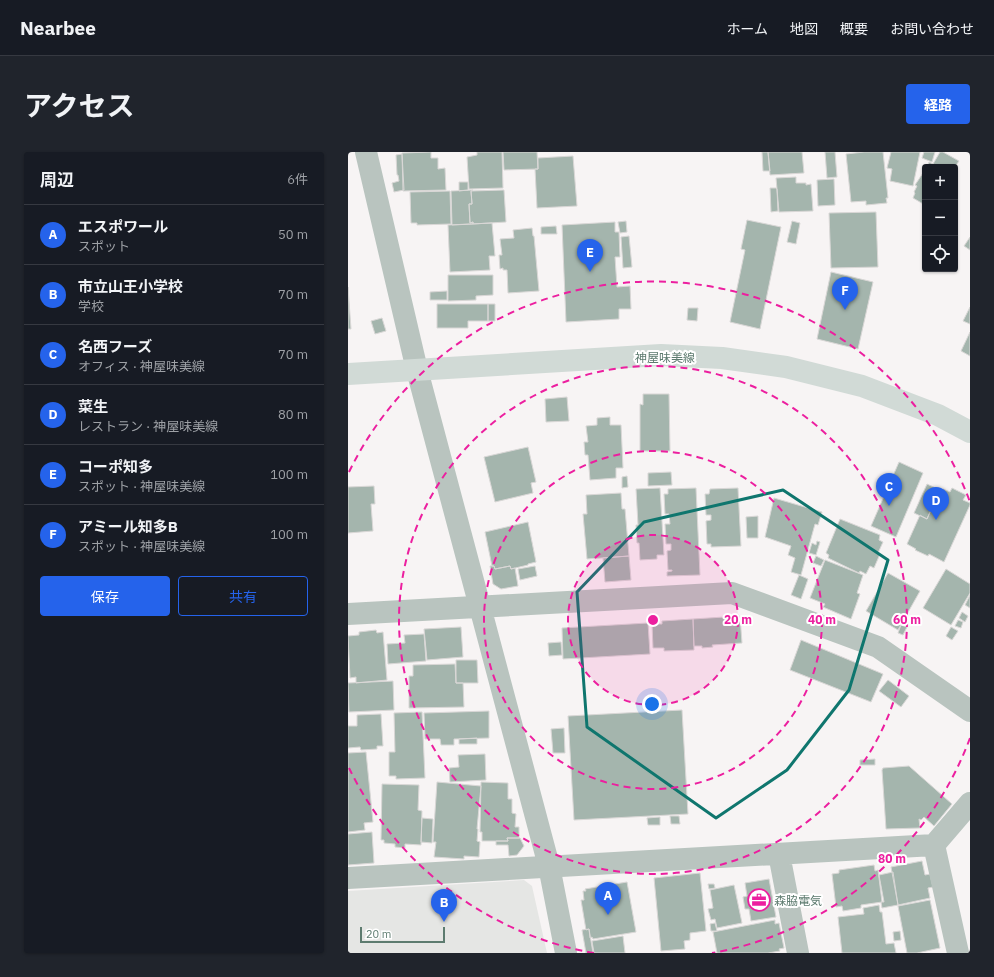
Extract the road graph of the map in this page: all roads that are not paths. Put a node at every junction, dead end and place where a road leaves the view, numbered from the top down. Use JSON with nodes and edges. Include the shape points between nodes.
{"nodes":[{"id":1,"x":366,"y":152,"type":"edge"},
{"id":2,"x":417,"y":370,"type":"junction"},
{"id":3,"x":348,"y":374,"type":"edge"},
{"id":4,"x":970,"y":432,"type":"edge"},
{"id":5,"x":481,"y":607,"type":"junction"},
{"id":6,"x":348,"y":614,"type":"edge"},
{"id":7,"x":970,"y":711,"type":"edge"},
{"id":8,"x":970,"y":803,"type":"edge"},
{"id":9,"x":934,"y":845,"type":"junction"},
{"id":10,"x":779,"y":854,"type":"junction"},
{"id":11,"x":549,"y":866,"type":"junction"},
{"id":12,"x":348,"y":878,"type":"edge"},
{"id":13,"x":566,"y":953,"type":"edge"},
{"id":14,"x":798,"y":953,"type":"edge"},
{"id":15,"x":958,"y":953,"type":"edge"}],
"edges":[{"from":1,"to":2,"type":"street"},
{"from":2,"to":3,"type":"main road","name":"神屋味美線"},
{"from":2,"to":4,"type":"main road","name":"神屋味美線","via":[[660,355],[722,358],[786,367],[862,386],[938,416]]},
{"from":2,"to":5,"type":"street"},
{"from":5,"to":6,"type":"street"},
{"from":5,"to":7,"type":"street","via":[[732,594],[878,648]]},
{"from":5,"to":11,"type":"street"},
{"from":8,"to":9,"type":"street"},
{"from":9,"to":10,"type":"street"},
{"from":9,"to":15,"type":"street"},
{"from":10,"to":11,"type":"street"},
{"from":10,"to":14,"type":"street"},
{"from":11,"to":12,"type":"street"},
{"from":11,"to":13,"type":"street"}]}
